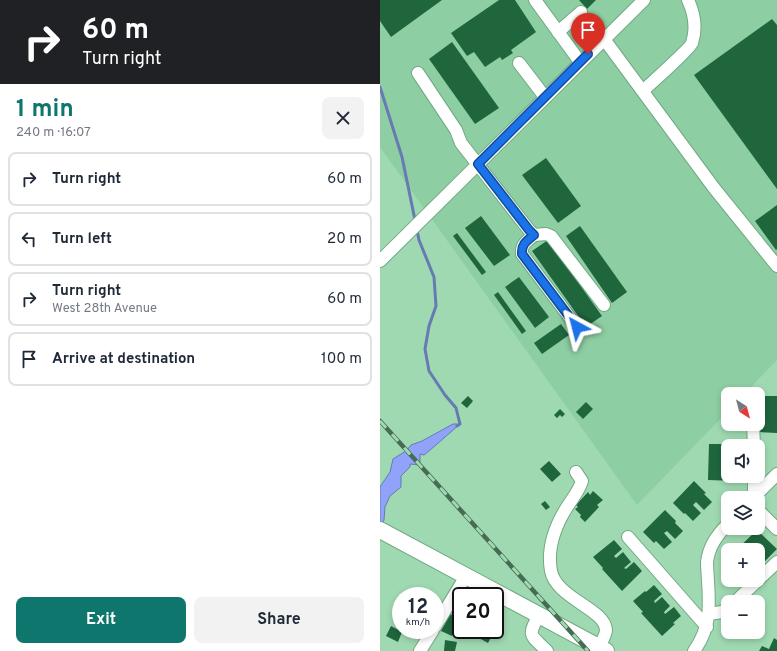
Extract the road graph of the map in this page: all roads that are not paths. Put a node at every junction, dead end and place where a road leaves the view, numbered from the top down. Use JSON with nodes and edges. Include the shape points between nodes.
{"nodes":[{"id":1,"x":535,"y":0,"type":"edge"},
{"id":2,"x":644,"y":0,"type":"edge"},
{"id":3,"x":688,"y":0,"type":"edge"},
{"id":4,"x":632,"y":4,"type":"edge"},
{"id":5,"x":581,"y":12,"type":"dead end"},
{"id":6,"x":558,"y":32,"type":"junction"},
{"id":7,"x":604,"y":39,"type":"junction"},
{"id":8,"x":580,"y":62,"type":"junction"},
{"id":9,"x":519,"y":63,"type":"dead end"},
{"id":10,"x":418,"y":73,"type":"dead end"},
{"id":11,"x":643,"y":91,"type":"junction"},
{"id":12,"x":545,"y":97,"type":"junction"},
{"id":13,"x":478,"y":164,"type":"junction"},
{"id":14,"x":534,"y":235,"type":"junction"},
{"id":15,"x":380,"y":261,"type":"edge"},
{"id":16,"x":777,"y":266,"type":"edge"},
{"id":17,"x":604,"y":305,"type":"dead end"},
{"id":18,"x":577,"y":327,"type":"dead end"},
{"id":19,"x":576,"y":472,"type":"dead end"},
{"id":20,"x":777,"y":474,"type":"edge"},
{"id":21,"x":760,"y":491,"type":"edge"},
{"id":22,"x":765,"y":517,"type":"edge"},
{"id":23,"x":777,"y":529,"type":"edge"},
{"id":24,"x":721,"y":532,"type":"edge"},
{"id":25,"x":385,"y":533,"type":"edge"},
{"id":26,"x":628,"y":537,"type":"dead end"},
{"id":27,"x":777,"y":562,"type":"edge"},
{"id":28,"x":466,"y":576,"type":"junction"},
{"id":29,"x":742,"y":595,"type":"edge"},
{"id":30,"x":444,"y":612,"type":"edge"},
{"id":31,"x":721,"y":612,"type":"edge"},
{"id":32,"x":709,"y":614,"type":"junction"},
{"id":33,"x":539,"y":615,"type":"junction"},
{"id":34,"x":706,"y":627,"type":"junction"},
{"id":35,"x":427,"y":639,"type":"edge"},
{"id":36,"x":602,"y":649,"type":"edge"},
{"id":37,"x":420,"y":651,"type":"edge"},
{"id":38,"x":547,"y":651,"type":"edge"},
{"id":39,"x":694,"y":651,"type":"edge"}],
"edges":[{"from":1,"to":6,"type":"street"},
{"from":2,"to":4,"type":"street"},
{"from":3,"to":11,"type":"street","via":[[694,13],[692,44]]},
{"from":4,"to":7,"type":"street"},
{"from":5,"to":6,"type":"street"},
{"from":6,"to":8,"type":"street"},
{"from":7,"to":8,"type":"street"},
{"from":7,"to":11,"type":"street"},
{"from":8,"to":12,"type":"street"},
{"from":9,"to":12,"type":"street"},
{"from":10,"to":13,"type":"street","via":[[456,130],[461,143]]},
{"from":11,"to":16,"type":"street","via":[[714,188]]},
{"from":12,"to":13,"type":"street"},
{"from":13,"to":14,"type":"street"},
{"from":13,"to":15,"type":"street"},
{"from":14,"to":17,"type":"street","via":[[551,236]]},
{"from":14,"to":18,"type":"street","via":[[524,244],[522,254]]},
{"from":19,"to":36,"type":"street","via":[[582,481],[561,517],[554,535],[551,546],[552,573],[564,592],[604,624],[606,631]]},
{"from":20,"to":21,"type":"street"},
{"from":22,"to":23,"type":"street"},
{"from":24,"to":32,"type":"street","via":[[712,542],[706,562]]},
{"from":25,"to":28,"type":"main road"},
{"from":26,"to":34,"type":"street"},
{"from":27,"to":29,"type":"street"},
{"from":28,"to":30,"type":"street"},
{"from":28,"to":33,"type":"main road"},
{"from":31,"to":32,"type":"street"},
{"from":32,"to":34,"type":"street"},
{"from":33,"to":36,"type":"main road"},
{"from":33,"to":38,"type":"street","via":[[531,629],[532,634]]},
{"from":34,"to":39,"type":"street"},
{"from":35,"to":37,"type":"street"}]}
